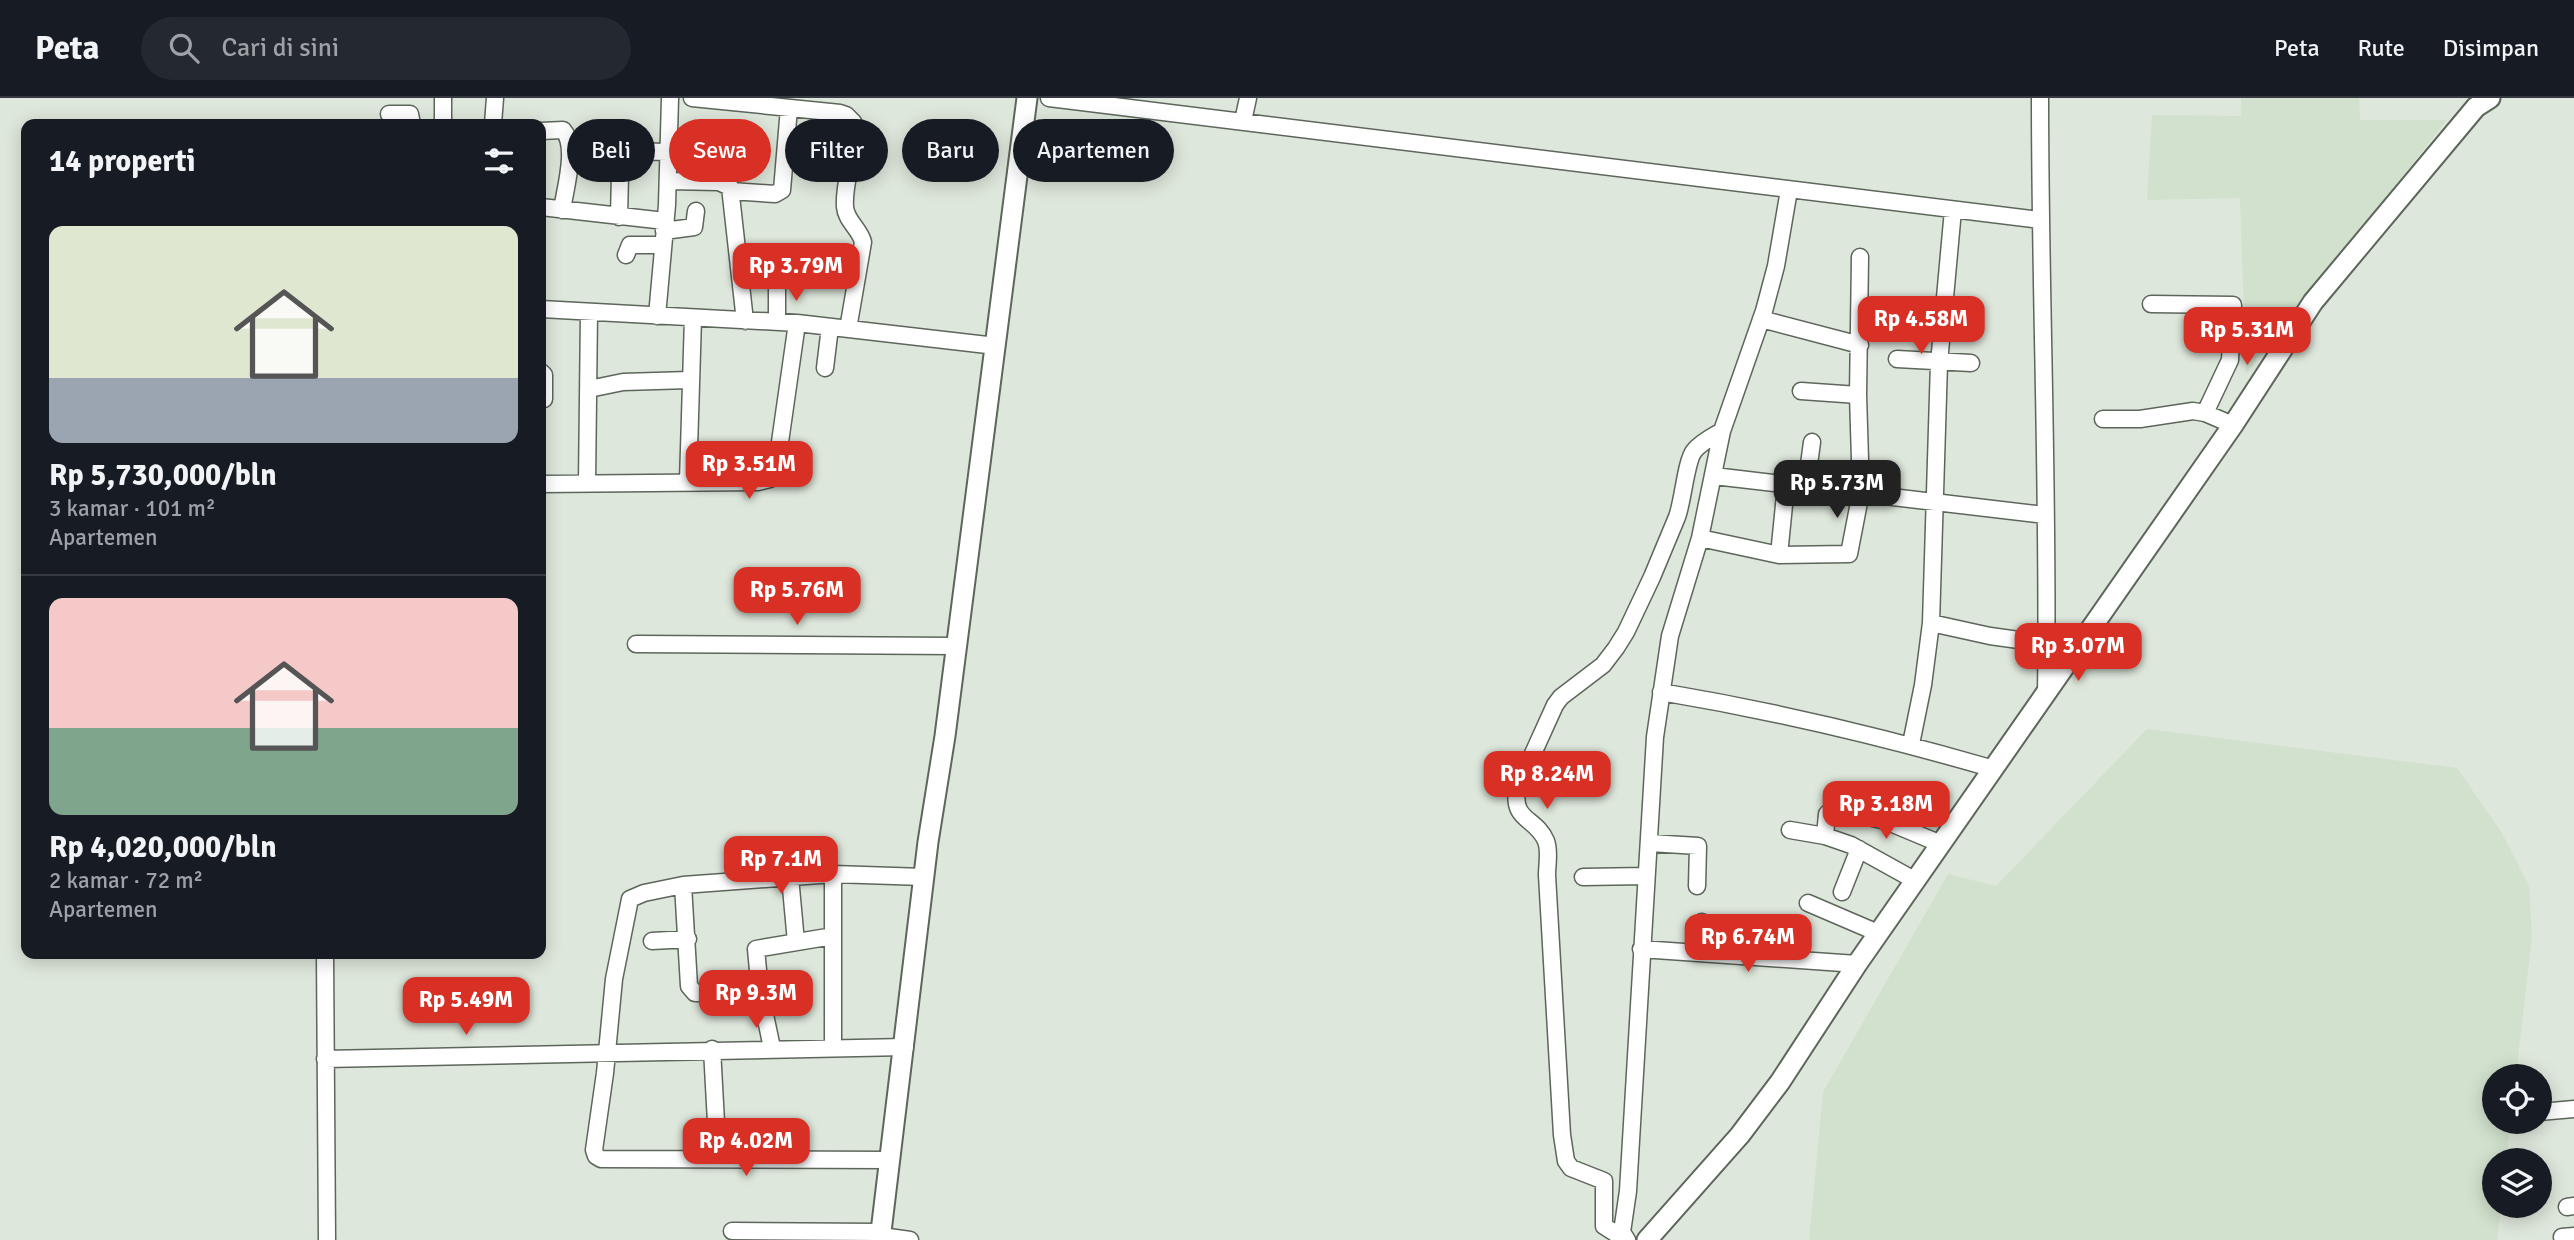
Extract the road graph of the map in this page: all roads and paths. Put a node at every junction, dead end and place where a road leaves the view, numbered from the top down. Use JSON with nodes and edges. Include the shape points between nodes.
{"nodes":[{"id":1,"x":443,"y":98,"type":"edge"},
{"id":2,"x":495,"y":98,"type":"edge"},
{"id":3,"x":670,"y":98,"type":"edge"},
{"id":4,"x":692,"y":98,"type":"edge"},
{"id":5,"x":1027,"y":98,"type":"edge"},
{"id":6,"x":1049,"y":98,"type":"edge"},
{"id":7,"x":1248,"y":98,"type":"edge"},
{"id":8,"x":2040,"y":98,"type":"edge"},
{"id":9,"x":2490,"y":98,"type":"edge"},
{"id":10,"x":789,"y":108,"type":"junction"},
{"id":11,"x":389,"y":112,"type":"edge"},
{"id":12,"x":411,"y":119,"type":"edge"},
{"id":13,"x":443,"y":119,"type":"edge"},
{"id":14,"x":493,"y":119,"type":"edge"},
{"id":15,"x":1243,"y":121,"type":"junction"},
{"id":16,"x":546,"y":130,"type":"edge"},
{"id":17,"x":655,"y":151,"type":"edge"},
{"id":18,"x":668,"y":152,"type":"junction"},
{"id":19,"x":668,"y":181,"type":"junction"},
{"id":20,"x":621,"y":182,"type":"edge"},
{"id":21,"x":1789,"y":190,"type":"junction"},
{"id":22,"x":731,"y":191,"type":"junction"},
{"id":23,"x":546,"y":208,"type":"edge"},
{"id":24,"x":562,"y":210,"type":"junction"},
{"id":25,"x":1953,"y":210,"type":"junction"},
{"id":26,"x":696,"y":211,"type":"dead end"},
{"id":27,"x":619,"y":217,"type":"junction"},
{"id":28,"x":2040,"y":220,"type":"junction"},
{"id":29,"x":664,"y":232,"type":"junction"},
{"id":30,"x":626,"y":255,"type":"dead end"},
{"id":31,"x":1860,"y":257,"type":"dead end"},
{"id":32,"x":778,"y":284,"type":"dead end"},
{"id":33,"x":2151,"y":304,"type":"dead end"},
{"id":34,"x":546,"y":309,"type":"edge"},
{"id":35,"x":589,"y":312,"type":"junction"},
{"id":36,"x":657,"y":316,"type":"junction"},
{"id":37,"x":693,"y":318,"type":"junction"},
{"id":38,"x":1761,"y":319,"type":"junction"},
{"id":39,"x":745,"y":321,"type":"junction"},
{"id":40,"x":777,"y":321,"type":"junction"},
{"id":41,"x":797,"y":323,"type":"junction"},
{"id":42,"x":830,"y":327,"type":"junction"},
{"id":43,"x":848,"y":329,"type":"junction"},
{"id":44,"x":1860,"y":345,"type":"junction"},
{"id":45,"x":996,"y":346,"type":"junction"},
{"id":46,"x":1897,"y":359,"type":"dead end"},
{"id":47,"x":1939,"y":363,"type":"junction"},
{"id":48,"x":1971,"y":363,"type":"dead end"},
{"id":49,"x":825,"y":368,"type":"dead end"},
{"id":50,"x":689,"y":380,"type":"junction"},
{"id":51,"x":589,"y":389,"type":"junction"},
{"id":52,"x":1801,"y":391,"type":"dead end"},
{"id":53,"x":1858,"y":396,"type":"junction"},
{"id":54,"x":2205,"y":413,"type":"junction"},
{"id":55,"x":2103,"y":419,"type":"dead end"},
{"id":56,"x":2233,"y":425,"type":"junction"},
{"id":57,"x":1722,"y":431,"type":"junction"},
{"id":58,"x":1812,"y":442,"type":"dead end"},
{"id":59,"x":1714,"y":476,"type":"junction"},
{"id":60,"x":688,"y":482,"type":"junction"},
{"id":61,"x":587,"y":483,"type":"junction"},
{"id":62,"x":546,"y":484,"type":"edge"},
{"id":63,"x":1786,"y":485,"type":"junction"},
{"id":64,"x":1806,"y":486,"type":"junction"},
{"id":65,"x":1860,"y":492,"type":"junction"},
{"id":66,"x":1935,"y":504,"type":"junction"},
{"id":67,"x":2045,"y":515,"type":"junction"},
{"id":68,"x":1700,"y":538,"type":"junction"},
{"id":69,"x":1779,"y":555,"type":"junction"},
{"id":70,"x":1931,"y":623,"type":"junction"},
{"id":71,"x":636,"y":644,"type":"dead end"},
{"id":72,"x":2047,"y":645,"type":"junction"},
{"id":73,"x":957,"y":646,"type":"junction"},
{"id":74,"x":1661,"y":692,"type":"junction"},
{"id":75,"x":2046,"y":694,"type":"junction"},
{"id":76,"x":1911,"y":744,"type":"junction"},
{"id":77,"x":1994,"y":768,"type":"junction"},
{"id":78,"x":1790,"y":830,"type":"dead end"},
{"id":79,"x":1825,"y":836,"type":"junction"},
{"id":80,"x":1650,"y":843,"type":"junction"},
{"id":81,"x":1941,"y":844,"type":"junction"},
{"id":82,"x":1859,"y":849,"type":"junction"},
{"id":83,"x":833,"y":874,"type":"junction"},
{"id":84,"x":1646,"y":876,"type":"junction"},
{"id":85,"x":790,"y":877,"type":"junction"},
{"id":86,"x":924,"y":877,"type":"junction"},
{"id":87,"x":1583,"y":877,"type":"dead end"},
{"id":88,"x":1916,"y":881,"type":"junction"},
{"id":89,"x":683,"y":885,"type":"junction"},
{"id":90,"x":1697,"y":886,"type":"dead end"},
{"id":91,"x":1842,"y":892,"type":"dead end"},
{"id":92,"x":1808,"y":904,"type":"dead end"},
{"id":93,"x":1702,"y":922,"type":"dead end"},
{"id":94,"x":1878,"y":933,"type":"junction"},
{"id":95,"x":833,"y":936,"type":"junction"},
{"id":96,"x":688,"y":939,"type":"junction"},
{"id":97,"x":652,"y":941,"type":"dead end"},
{"id":98,"x":796,"y":942,"type":"junction"},
{"id":99,"x":1641,"y":949,"type":"junction"},
{"id":100,"x":1700,"y":953,"type":"junction"},
{"id":101,"x":325,"y":959,"type":"edge"},
{"id":102,"x":1857,"y":964,"type":"junction"},
{"id":103,"x":760,"y":991,"type":"junction"},
{"id":104,"x":905,"y":1046,"type":"junction"},
{"id":105,"x":833,"y":1047,"type":"junction"},
{"id":106,"x":772,"y":1048,"type":"junction"},
{"id":107,"x":712,"y":1049,"type":"junction"},
{"id":108,"x":607,"y":1051,"type":"junction"},
{"id":109,"x":325,"y":1059,"type":"junction"},
{"id":110,"x":2574,"y":1109,"type":"edge"},
{"id":111,"x":2552,"y":1111,"type":"edge"},
{"id":112,"x":718,"y":1159,"type":"junction"},
{"id":113,"x":890,"y":1160,"type":"junction"},
{"id":114,"x":732,"y":1231,"type":"dead end"},
{"id":115,"x":881,"y":1236,"type":"edge"},
{"id":116,"x":1625,"y":1236,"type":"edge"},
{"id":117,"x":327,"y":1240,"type":"edge"},
{"id":118,"x":910,"y":1240,"type":"edge"},
{"id":119,"x":1647,"y":1240,"type":"edge"}],
"edges":[{"from":1,"to":13,"type":"street"},
{"from":2,"to":14,"type":"street"},
{"from":3,"to":18,"type":"street"},
{"from":4,"to":10,"type":"street"},
{"from":5,"to":45,"type":"main road"},
{"from":6,"to":15,"type":"street"},
{"from":7,"to":15,"type":"street"},
{"from":8,"to":28,"type":"street"},
{"from":9,"to":56,"type":"main road","via":[[2476,107],[2313,302]]},
{"from":10,"to":22,"type":"street","via":[[782,190],[775,194]]},
{"from":10,"to":43,"type":"street","via":[[840,113],[855,129],[845,206],[863,242]]},
{"from":11,"to":12,"type":"street","via":[[410,114]]},
{"from":15,"to":21,"type":"street"},
{"from":16,"to":24,"type":"street","via":[[559,129],[569,139]]},
{"from":17,"to":18,"type":"street"},
{"from":18,"to":19,"type":"street"},
{"from":19,"to":22,"type":"street","via":[[719,182]]},
{"from":19,"to":29,"type":"street"},
{"from":20,"to":27,"type":"street"},
{"from":21,"to":25,"type":"street"},
{"from":21,"to":38,"type":"street"},
{"from":22,"to":39,"type":"street"},
{"from":23,"to":24,"type":"street"},
{"from":24,"to":27,"type":"street"},
{"from":25,"to":28,"type":"street"},
{"from":25,"to":47,"type":"street"},
{"from":26,"to":29,"type":"street","via":[[691,229]]},
{"from":27,"to":29,"type":"street"},
{"from":28,"to":67,"type":"street"},
{"from":29,"to":30,"type":"street","via":[[630,244]]},
{"from":29,"to":36,"type":"street"},
{"from":31,"to":44,"type":"street"},
{"from":32,"to":40,"type":"street"},
{"from":33,"to":54,"type":"street","via":[[2233,305],[2230,360]]},
{"from":34,"to":35,"type":"street"},
{"from":35,"to":36,"type":"street"},
{"from":35,"to":51,"type":"street"},
{"from":36,"to":37,"type":"street"},
{"from":37,"to":39,"type":"street"},
{"from":37,"to":50,"type":"street"},
{"from":38,"to":44,"type":"street"},
{"from":38,"to":57,"type":"street"},
{"from":39,"to":40,"type":"street"},
{"from":40,"to":41,"type":"street"},
{"from":41,"to":42,"type":"street"},
{"from":41,"to":60,"type":"street","via":[[774,475],[758,482]]},
{"from":42,"to":43,"type":"street"},
{"from":42,"to":49,"type":"street"},
{"from":43,"to":45,"type":"street"},
{"from":44,"to":53,"type":"street"},
{"from":45,"to":73,"type":"main road"},
{"from":46,"to":47,"type":"street"},
{"from":47,"to":48,"type":"street"},
{"from":47,"to":66,"type":"street"},
{"from":50,"to":51,"type":"street","via":[[623,382]]},
{"from":50,"to":60,"type":"street"},
{"from":51,"to":61,"type":"street"},
{"from":52,"to":53,"type":"street"},
{"from":53,"to":65,"type":"street"},
{"from":54,"to":55,"type":"street"},
{"from":54,"to":56,"type":"street"},
{"from":56,"to":75,"type":"main road"},
{"from":57,"to":59,"type":"street"},
{"from":57,"to":116,"type":"street","via":[[1691,456],[1677,517],[1626,632],[1603,665],[1555,705],[1517,789],[1519,813],[1540,830],[1548,852],[1566,1161],[1573,1170],[1604,1181],[1604,1226]]},
{"from":58,"to":64,"type":"street"},
{"from":59,"to":63,"type":"street"},
{"from":59,"to":68,"type":"street"},
{"from":60,"to":61,"type":"street"},
{"from":61,"to":62,"type":"street"},
{"from":63,"to":64,"type":"street"},
{"from":63,"to":69,"type":"street"},
{"from":64,"to":65,"type":"street"},
{"from":65,"to":66,"type":"street"},
{"from":65,"to":69,"type":"street","via":[[1849,554]]},
{"from":66,"to":67,"type":"street"},
{"from":66,"to":70,"type":"street"},
{"from":67,"to":72,"type":"street"},
{"from":68,"to":69,"type":"street"},
{"from":68,"to":74,"type":"street","via":[[1670,636]]},
{"from":70,"to":72,"type":"street"},
{"from":70,"to":76,"type":"street"},
{"from":71,"to":73,"type":"street"},
{"from":72,"to":75,"type":"street"},
{"from":73,"to":86,"type":"main road"},
{"from":74,"to":76,"type":"street"},
{"from":74,"to":80,"type":"street"},
{"from":75,"to":77,"type":"main road"},
{"from":76,"to":77,"type":"street"},
{"from":77,"to":81,"type":"main road"},
{"from":78,"to":79,"type":"street"},
{"from":79,"to":81,"type":"street","via":[[1827,814],[1833,809],[1886,821]]},
{"from":79,"to":82,"type":"street"},
{"from":80,"to":84,"type":"street"},
{"from":80,"to":90,"type":"street","via":[[1698,846]]},
{"from":81,"to":88,"type":"main road"},
{"from":82,"to":88,"type":"street"},
{"from":82,"to":91,"type":"street"},
{"from":83,"to":85,"type":"street"},
{"from":83,"to":86,"type":"street"},
{"from":83,"to":95,"type":"street"},
{"from":84,"to":87,"type":"street"},
{"from":84,"to":99,"type":"street"},
{"from":85,"to":89,"type":"street"},
{"from":85,"to":98,"type":"street"},
{"from":86,"to":104,"type":"main road"},
{"from":88,"to":94,"type":"main road"},
{"from":89,"to":96,"type":"street"},
{"from":89,"to":108,"type":"street","via":[[630,899],[614,979]]},
{"from":92,"to":94,"type":"street"},
{"from":93,"to":100,"type":"street"},
{"from":94,"to":102,"type":"main road"},
{"from":95,"to":98,"type":"street"},
{"from":95,"to":105,"type":"street"},
{"from":96,"to":97,"type":"street"},
{"from":96,"to":103,"type":"street","via":[[689,986],[695,993]]},
{"from":98,"to":103,"type":"street","via":[[755,949]]},
{"from":99,"to":100,"type":"street"},
{"from":99,"to":116,"type":"street"},
{"from":100,"to":102,"type":"street"},
{"from":101,"to":109,"type":"street"},
{"from":102,"to":119,"type":"main road","via":[[1740,1135]]},
{"from":103,"to":106,"type":"street"},
{"from":104,"to":105,"type":"street"},
{"from":104,"to":113,"type":"main road"},
{"from":105,"to":106,"type":"street"},
{"from":106,"to":107,"type":"street"},
{"from":107,"to":108,"type":"street"},
{"from":107,"to":112,"type":"street"},
{"from":108,"to":109,"type":"street"},
{"from":108,"to":112,"type":"street","via":[[596,1156]]},
{"from":109,"to":117,"type":"street"},
{"from":110,"to":111,"type":"street"},
{"from":112,"to":113,"type":"street"},
{"from":113,"to":115,"type":"main road"},
{"from":114,"to":115,"type":"street"},
{"from":115,"to":118,"type":"street"}]}
